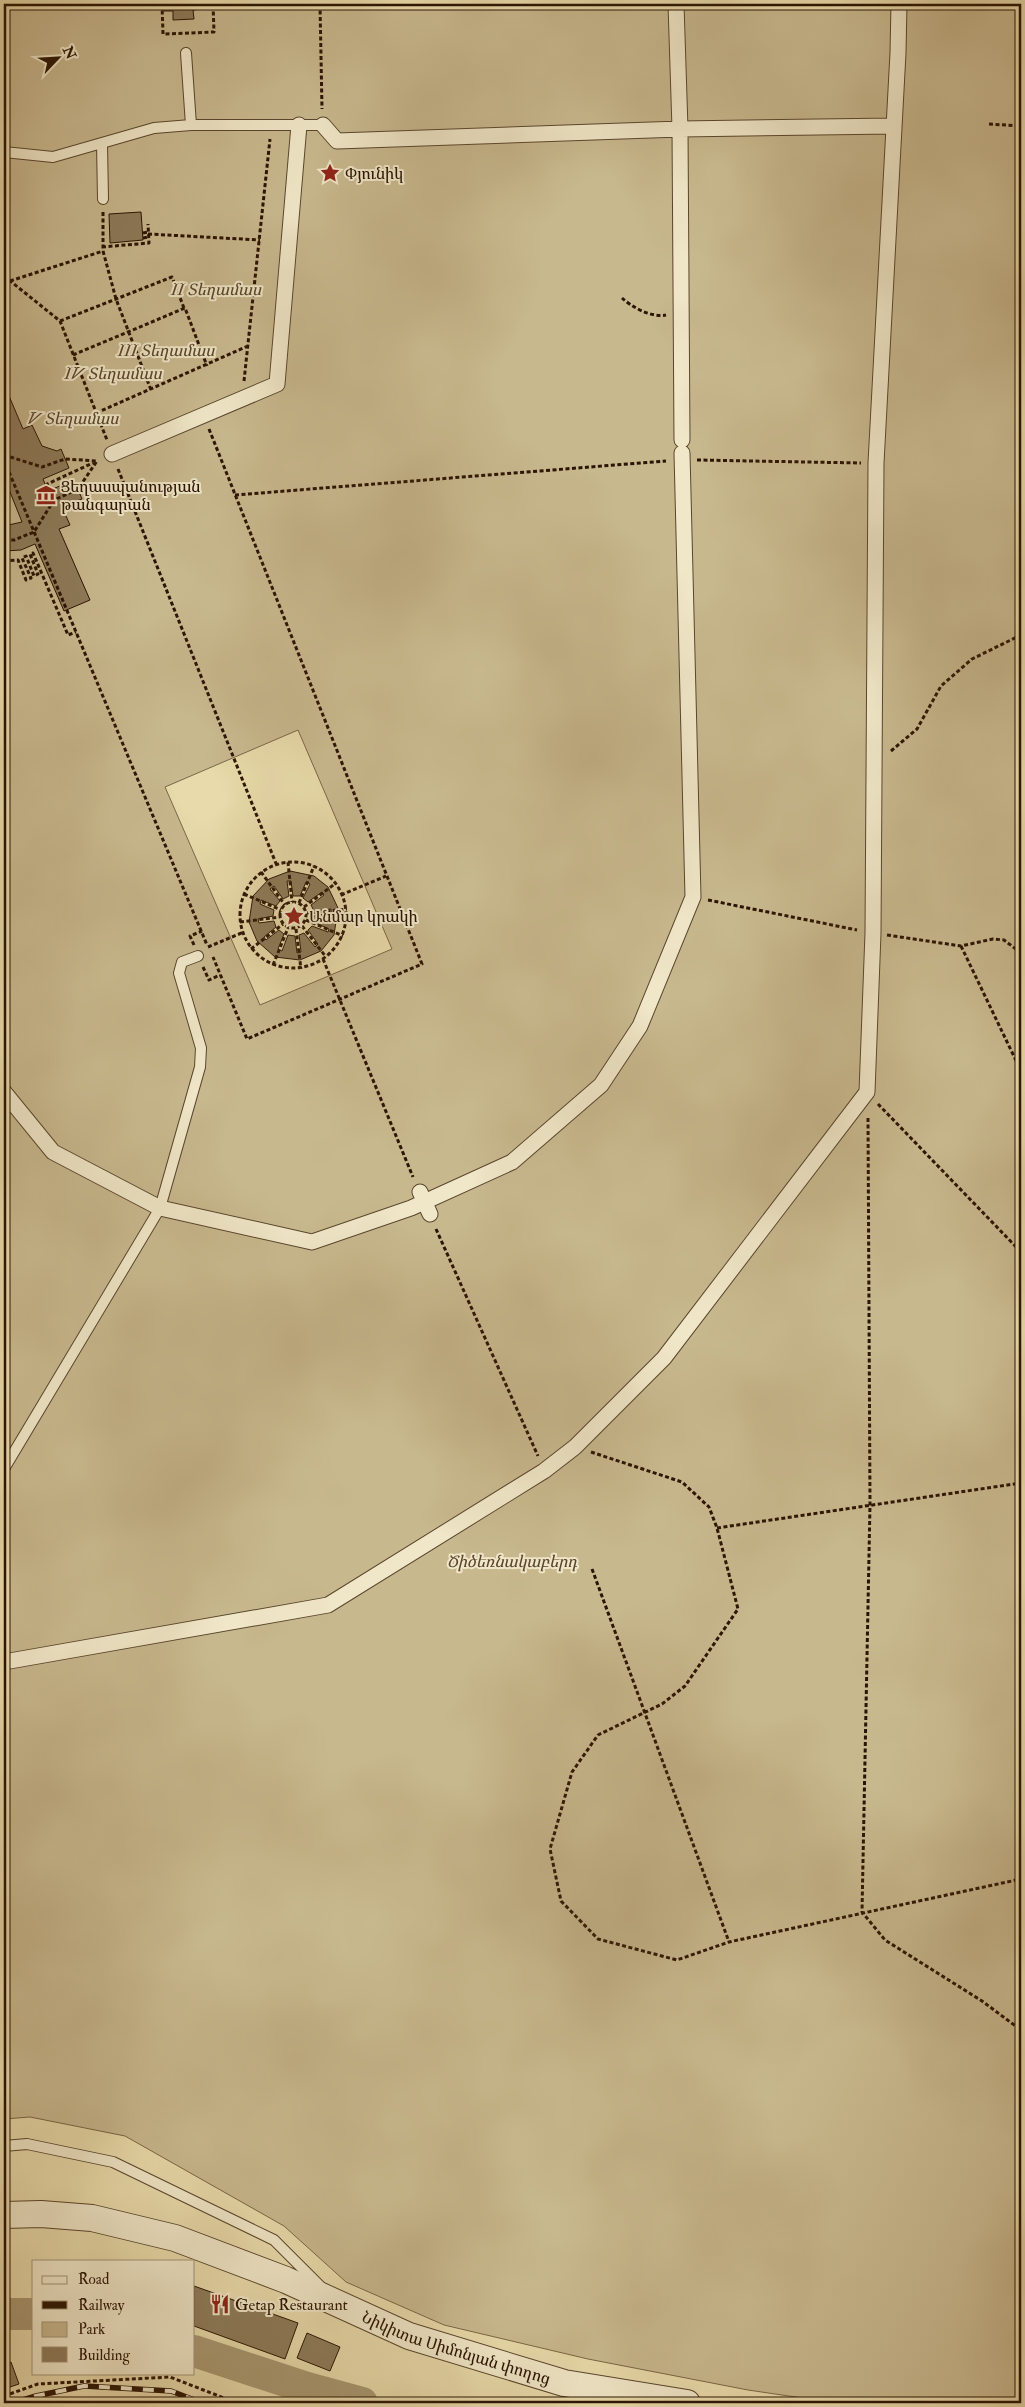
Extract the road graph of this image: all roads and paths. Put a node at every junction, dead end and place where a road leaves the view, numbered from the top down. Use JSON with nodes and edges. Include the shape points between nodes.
{"nodes":[{"id":1,"x":162,"y":4,"type":"edge"},
{"id":2,"x":213,"y":4,"type":"edge"},
{"id":3,"x":320,"y":4,"type":"edge"},
{"id":4,"x":676,"y":4,"type":"edge"},
{"id":5,"x":899,"y":4,"type":"edge"},
{"id":6,"x":186,"y":53,"type":"dead end"},
{"id":7,"x":989,"y":124,"type":"dead end"},
{"id":8,"x":191,"y":125,"type":"junction"},
{"id":9,"x":299,"y":125,"type":"junction"},
{"id":10,"x":323,"y":125,"type":"junction"},
{"id":11,"x":271,"y":126,"type":"junction"},
{"id":12,"x":893,"y":126,"type":"junction"},
{"id":13,"x":1021,"y":126,"type":"edge"},
{"id":14,"x":680,"y":129,"type":"junction"},
{"id":15,"x":102,"y":143,"type":"junction"},
{"id":16,"x":4,"y":152,"type":"edge"},
{"id":17,"x":103,"y":198,"type":"joint"},
{"id":18,"x":148,"y":224,"type":"dead end"},
{"id":19,"x":143,"y":235,"type":"dead end"},
{"id":20,"x":149,"y":235,"type":"junction"},
{"id":21,"x":260,"y":240,"type":"junction"},
{"id":22,"x":102,"y":249,"type":"junction"},
{"id":23,"x":4,"y":276,"type":"edge"},
{"id":24,"x":10,"y":281,"type":"junction"},
{"id":25,"x":622,"y":298,"type":"dead end"},
{"id":26,"x":116,"y":299,"type":"junction"},
{"id":27,"x":184,"y":308,"type":"junction"},
{"id":28,"x":681,"y":313,"type":"junction"},
{"id":29,"x":60,"y":321,"type":"junction"},
{"id":30,"x":128,"y":331,"type":"junction"},
{"id":31,"x":248,"y":346,"type":"junction"},
{"id":32,"x":73,"y":355,"type":"junction"},
{"id":33,"x":207,"y":366,"type":"junction"},
{"id":34,"x":244,"y":382,"type":"dead end"},
{"id":35,"x":151,"y":390,"type":"junction"},
{"id":36,"x":96,"y":413,"type":"junction"},
{"id":37,"x":210,"y":429,"type":"dead end"},
{"id":38,"x":682,"y":451,"type":"junction"},
{"id":39,"x":112,"y":454,"type":"junction"},
{"id":40,"x":4,"y":455,"type":"edge"},
{"id":41,"x":4,"y":460,"type":"edge"},
{"id":42,"x":97,"y":462,"type":"junction"},
{"id":43,"x":876,"y":463,"type":"junction"},
{"id":44,"x":45,"y":485,"type":"dead end"},
{"id":45,"x":235,"y":495,"type":"junction"},
{"id":46,"x":34,"y":532,"type":"junction"},
{"id":47,"x":4,"y":540,"type":"edge"},
{"id":48,"x":4,"y":561,"type":"edge"},
{"id":49,"x":76,"y":632,"type":"junction"},
{"id":50,"x":1021,"y":635,"type":"edge"},
{"id":51,"x":876,"y":765,"type":"junction"},
{"id":52,"x":288,"y":862,"type":"junction"},
{"id":53,"x":277,"y":866,"type":"junction"},
{"id":54,"x":314,"y":866,"type":"junction"},
{"id":55,"x":261,"y":872,"type":"junction"},
{"id":56,"x":386,"y":876,"type":"junction"},
{"id":57,"x":336,"y":883,"type":"junction"},
{"id":58,"x":244,"y":894,"type":"junction"},
{"id":59,"x":341,"y":895,"type":"junction"},
{"id":60,"x":693,"y":897,"type":"junction"},
{"id":61,"x":292,"y":902,"type":"junction"},
{"id":62,"x":299,"y":903,"type":"junction"},
{"id":63,"x":285,"y":905,"type":"junction"},
{"id":64,"x":304,"y":907,"type":"junction"},
{"id":65,"x":346,"y":909,"type":"junction"},
{"id":66,"x":281,"y":910,"type":"junction"},
{"id":67,"x":307,"y":914,"type":"junction"},
{"id":68,"x":280,"y":917,"type":"junction"},
{"id":69,"x":306,"y":920,"type":"junction"},
{"id":70,"x":240,"y":922,"type":"junction"},
{"id":71,"x":283,"y":924,"type":"junction"},
{"id":72,"x":302,"y":926,"type":"junction"},
{"id":73,"x":288,"y":928,"type":"junction"},
{"id":74,"x":296,"y":929,"type":"junction"},
{"id":75,"x":244,"y":932,"type":"junction"},
{"id":76,"x":873,"y":933,"type":"junction"},
{"id":77,"x":343,"y":936,"type":"junction"},
{"id":78,"x":961,"y":946,"type":"junction"},
{"id":79,"x":208,"y":947,"type":"junction"},
{"id":80,"x":251,"y":949,"type":"junction"},
{"id":81,"x":1021,"y":952,"type":"edge"},
{"id":82,"x":198,"y":956,"type":"joint"},
{"id":83,"x":325,"y":958,"type":"junction"},
{"id":84,"x":273,"y":965,"type":"junction"},
{"id":85,"x":302,"y":969,"type":"junction"},
{"id":86,"x":220,"y":975,"type":"junction"},
{"id":87,"x":339,"y":999,"type":"junction"},
{"id":88,"x":1021,"y":1071,"type":"edge"},
{"id":89,"x":4,"y":1092,"type":"edge"},
{"id":90,"x":867,"y":1092,"type":"junction"},
{"id":91,"x":425,"y":1203,"type":"junction"},
{"id":92,"x":160,"y":1208,"type":"junction"},
{"id":93,"x":1021,"y":1252,"type":"edge"},
{"id":94,"x":575,"y":1448,"type":"junction"},
{"id":95,"x":542,"y":1465,"type":"junction"},
{"id":96,"x":4,"y":1469,"type":"edge"},
{"id":97,"x":1021,"y":1483,"type":"edge"},
{"id":98,"x":870,"y":1504,"type":"junction"},
{"id":99,"x":717,"y":1528,"type":"junction"},
{"id":100,"x":592,"y":1569,"type":"dead end"},
{"id":101,"x":4,"y":1662,"type":"edge"},
{"id":102,"x":644,"y":1714,"type":"junction"},
{"id":103,"x":1021,"y":1879,"type":"edge"},
{"id":104,"x":862,"y":1912,"type":"junction"},
{"id":105,"x":729,"y":1942,"type":"junction"},
{"id":106,"x":1021,"y":2030,"type":"edge"},
{"id":107,"x":4,"y":2146,"type":"edge"},
{"id":108,"x":4,"y":2215,"type":"edge"},
{"id":109,"x":335,"y":2301,"type":"junction"},
{"id":110,"x":4,"y":2396,"type":"edge"},
{"id":111,"x":236,"y":2403,"type":"edge"},
{"id":112,"x":687,"y":2403,"type":"edge"}],
"edges":[{"from":1,"to":2,"type":"path","via":[[163,34],[186,34],[214,32]]},
{"from":3,"to":10,"type":"path"},
{"from":4,"to":14,"type":"street"},
{"from":5,"to":12,"type":"street"},
{"from":6,"to":8,"type":"lane"},
{"from":7,"to":13,"type":"path"},
{"from":8,"to":11,"type":"lane"},
{"from":8,"to":15,"type":"lane","via":[[154,128]]},
{"from":9,"to":10,"type":"lane"},
{"from":9,"to":11,"type":"lane"},
{"from":9,"to":39,"type":"street","via":[[278,384]]},
{"from":10,"to":14,"type":"street","via":[[337,141]]},
{"from":11,"to":21,"type":"path"},
{"from":12,"to":14,"type":"street"},
{"from":12,"to":43,"type":"street"},
{"from":14,"to":28,"type":"street"},
{"from":15,"to":16,"type":"lane","via":[[53,157]]},
{"from":15,"to":17,"type":"lane"},
{"from":17,"to":22,"type":"path"},
{"from":18,"to":20,"type":"path"},
{"from":19,"to":20,"type":"path"},
{"from":20,"to":21,"type":"path"},
{"from":20,"to":22,"type":"path","via":[[149,243]]},
{"from":21,"to":31,"type":"path"},
{"from":22,"to":24,"type":"path"},
{"from":22,"to":26,"type":"path"},
{"from":23,"to":24,"type":"path"},
{"from":24,"to":29,"type":"path"},
{"from":25,"to":28,"type":"path","via":[[631,306],[660,316]]},
{"from":26,"to":27,"type":"path","via":[[172,277]]},
{"from":26,"to":29,"type":"path"},
{"from":26,"to":30,"type":"path"},
{"from":27,"to":30,"type":"path"},
{"from":27,"to":33,"type":"path"},
{"from":28,"to":38,"type":"street"},
{"from":29,"to":32,"type":"path"},
{"from":30,"to":32,"type":"path"},
{"from":30,"to":35,"type":"path"},
{"from":31,"to":33,"type":"path"},
{"from":31,"to":34,"type":"path"},
{"from":32,"to":36,"type":"path"},
{"from":33,"to":35,"type":"path"},
{"from":35,"to":36,"type":"path"},
{"from":36,"to":39,"type":"path"},
{"from":37,"to":45,"type":"path"},
{"from":38,"to":43,"type":"path"},
{"from":38,"to":45,"type":"path"},
{"from":38,"to":60,"type":"street"},
{"from":39,"to":42,"type":"path"},
{"from":39,"to":53,"type":"path"},
{"from":40,"to":42,"type":"path","via":[[42,467],[65,459]]},
{"from":41,"to":46,"type":"path"},
{"from":42,"to":44,"type":"path"},
{"from":42,"to":46,"type":"path","via":[[78,489],[54,500]]},
{"from":43,"to":51,"type":"street"},
{"from":45,"to":56,"type":"path"},
{"from":46,"to":47,"type":"path","via":[[14,540]]},
{"from":46,"to":49,"type":"path"},
{"from":48,"to":49,"type":"path","via":[[18,560],[26,580],[30,578],[22,558],[26,556],[34,576],[38,574],[30,554],[33,553],[68,635]]},
{"from":49,"to":79,"type":"path"},
{"from":50,"to":51,"type":"path","via":[[972,660],[941,686],[917,729]]},
{"from":51,"to":76,"type":"street"},
{"from":52,"to":53,"type":"path"},
{"from":52,"to":54,"type":"path"},
{"from":52,"to":61,"type":"path"},
{"from":53,"to":55,"type":"path"},
{"from":54,"to":57,"type":"path"},
{"from":54,"to":62,"type":"path"},
{"from":55,"to":58,"type":"path"},
{"from":55,"to":63,"type":"path"},
{"from":56,"to":59,"type":"path"},
{"from":56,"to":87,"type":"path","via":[[422,964]]},
{"from":57,"to":59,"type":"path"},
{"from":57,"to":64,"type":"path"},
{"from":58,"to":66,"type":"path"},
{"from":58,"to":70,"type":"path"},
{"from":59,"to":65,"type":"path"},
{"from":60,"to":76,"type":"path"},
{"from":60,"to":91,"type":"street","via":[[640,1026],[601,1084],[512,1162]]},
{"from":61,"to":62,"type":"path"},
{"from":61,"to":63,"type":"path"},
{"from":62,"to":64,"type":"path"},
{"from":63,"to":66,"type":"path"},
{"from":64,"to":67,"type":"path"},
{"from":65,"to":67,"type":"path"},
{"from":65,"to":77,"type":"path"},
{"from":66,"to":68,"type":"path"},
{"from":67,"to":69,"type":"path"},
{"from":68,"to":70,"type":"path"},
{"from":68,"to":71,"type":"path"},
{"from":69,"to":72,"type":"path"},
{"from":69,"to":77,"type":"path"},
{"from":70,"to":75,"type":"path"},
{"from":71,"to":73,"type":"path"},
{"from":71,"to":80,"type":"path"},
{"from":72,"to":74,"type":"path"},
{"from":72,"to":83,"type":"path"},
{"from":73,"to":74,"type":"path"},
{"from":73,"to":84,"type":"path"},
{"from":74,"to":85,"type":"path"},
{"from":75,"to":79,"type":"path"},
{"from":75,"to":80,"type":"path"},
{"from":76,"to":78,"type":"path"},
{"from":76,"to":90,"type":"street"},
{"from":77,"to":83,"type":"path"},
{"from":78,"to":81,"type":"path","via":[[993,939],[1004,940]]},
{"from":78,"to":88,"type":"path"},
{"from":79,"to":86,"type":"path"},
{"from":80,"to":84,"type":"path"},
{"from":82,"to":86,"type":"path","via":[[208,980]]},
{"from":82,"to":92,"type":"lane","via":[[182,962],[179,973],[201,1048],[200,1067]]},
{"from":83,"to":85,"type":"path"},
{"from":83,"to":87,"type":"path"},
{"from":84,"to":85,"type":"path"},
{"from":86,"to":87,"type":"path","via":[[247,1039]]},
{"from":87,"to":91,"type":"path"},
{"from":89,"to":92,"type":"street","via":[[53,1152]]},
{"from":90,"to":93,"type":"path"},
{"from":90,"to":94,"type":"street","via":[[664,1358]]},
{"from":90,"to":98,"type":"path"},
{"from":91,"to":92,"type":"street","via":[[312,1242]]},
{"from":91,"to":95,"type":"path"},
{"from":92,"to":96,"type":"lane"},
{"from":94,"to":95,"type":"street"},
{"from":94,"to":99,"type":"path","via":[[682,1482],[709,1508]]},
{"from":95,"to":101,"type":"street","via":[[328,1605]]},
{"from":97,"to":98,"type":"path"},
{"from":98,"to":99,"type":"path"},
{"from":98,"to":104,"type":"path"},
{"from":99,"to":102,"type":"path","via":[[738,1609],[685,1686]]},
{"from":100,"to":102,"type":"path"},
{"from":102,"to":105,"type":"path"},
{"from":102,"to":105,"type":"path","via":[[598,1736],[572,1772],[550,1849],[561,1901],[598,1939],[677,1960]]},
{"from":103,"to":104,"type":"path"},
{"from":104,"to":105,"type":"path"},
{"from":104,"to":106,"type":"path","via":[[885,1940],[982,2001]]},
{"from":107,"to":109,"type":"lane","via":[[27,2144],[113,2162],[274,2240]]},
{"from":108,"to":109,"type":"street","name":"Նիկիտա Սիմոնյան փողոց","via":[[92,2218],[175,2238]]},
{"from":109,"to":112,"type":"street","name":"Նիկիտա Սիմոնյան փողոց","via":[[409,2336],[564,2383]]},
{"from":110,"to":111,"type":"path","via":[[38,2384],[170,2377]]}]}
